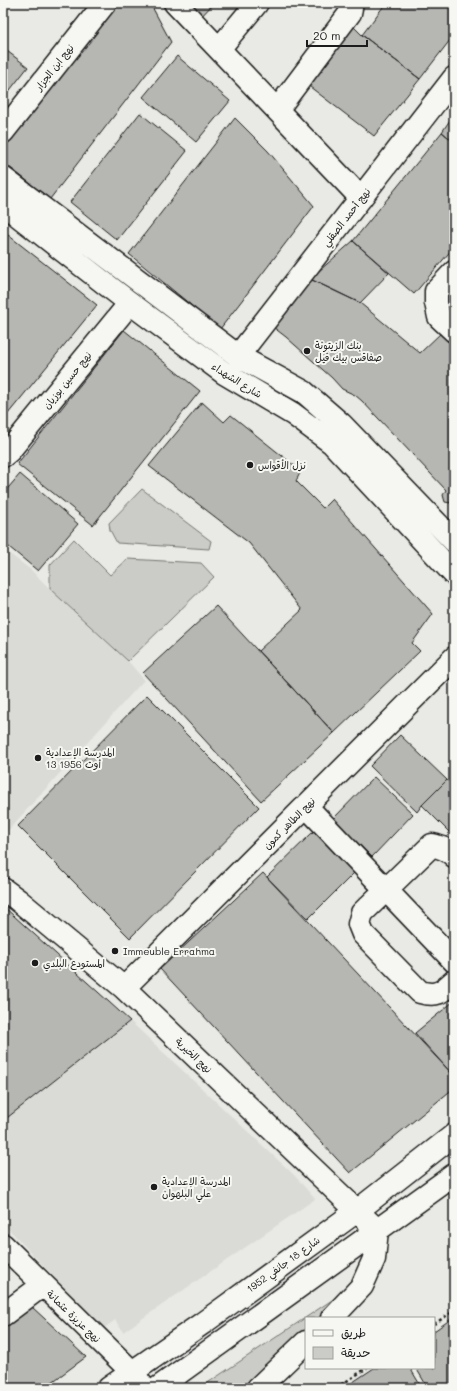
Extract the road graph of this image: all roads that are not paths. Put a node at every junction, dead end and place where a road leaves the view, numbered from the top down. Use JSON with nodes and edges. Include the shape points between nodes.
{"nodes":[{"id":1,"x":105,"y":3,"type":"edge"},
{"id":2,"x":175,"y":3,"type":"edge"},
{"id":3,"x":257,"y":3,"type":"edge"},
{"id":4,"x":352,"y":3,"type":"edge"},
{"id":5,"x":219,"y":49,"type":"junction"},
{"id":6,"x":454,"y":78,"type":"edge"},
{"id":7,"x":277,"y":110,"type":"junction"},
{"id":8,"x":3,"y":132,"type":"edge"},
{"id":9,"x":3,"y":178,"type":"edge"},
{"id":10,"x":361,"y":198,"type":"junction"},
{"id":11,"x":3,"y":204,"type":"edge"},
{"id":12,"x":454,"y":272,"type":"edge"},
{"id":13,"x":130,"y":303,"type":"junction"},
{"id":14,"x":454,"y":331,"type":"edge"},
{"id":15,"x":238,"y":356,"type":"junction"},
{"id":16,"x":3,"y":456,"type":"edge"},
{"id":17,"x":454,"y":541,"type":"edge"},
{"id":18,"x":454,"y":574,"type":"edge"},
{"id":19,"x":454,"y":658,"type":"edge"},
{"id":20,"x":306,"y":806,"type":"junction"},
{"id":21,"x":454,"y":856,"type":"edge"},
{"id":22,"x":3,"y":889,"type":"edge"},
{"id":23,"x":386,"y":890,"type":"junction"},
{"id":24,"x":454,"y":961,"type":"edge"},
{"id":25,"x":454,"y":981,"type":"edge"},
{"id":26,"x":124,"y":988,"type":"junction"},
{"id":27,"x":454,"y":1135,"type":"edge"},
{"id":28,"x":454,"y":1175,"type":"edge"},
{"id":29,"x":357,"y":1211,"type":"junction"},
{"id":30,"x":378,"y":1230,"type":"junction"},
{"id":31,"x":3,"y":1245,"type":"edge"},
{"id":32,"x":43,"y":1285,"type":"junction"},
{"id":33,"x":3,"y":1315,"type":"edge"},
{"id":34,"x":333,"y":1317,"type":"edge"},
{"id":35,"x":305,"y":1343,"type":"edge"},
{"id":36,"x":138,"y":1380,"type":"edge"},
{"id":37,"x":109,"y":1388,"type":"edge"},
{"id":38,"x":158,"y":1388,"type":"edge"},
{"id":39,"x":258,"y":1388,"type":"edge"}],
"edges":[{"from":1,"to":8,"type":"street","name":"نهج ابن الجزار"},
{"from":2,"to":5,"type":"street"},
{"from":3,"to":5,"type":"street"},
{"from":4,"to":7,"type":"street","via":[[350,13]]},
{"from":5,"to":7,"type":"street"},
{"from":6,"to":10,"type":"street","name":"نهج أحمد الصقلي"},
{"from":7,"to":10,"type":"street"},
{"from":9,"to":15,"type":"street","name":"شارع الشهداء"},
{"from":10,"to":15,"type":"street","name":"نهج أحمد الصقلي"},
{"from":11,"to":13,"type":"street","name":"شارع الشهداء"},
{"from":12,"to":14,"type":"street","via":[[436,291],[439,317]]},
{"from":13,"to":16,"type":"street","name":"نهج حسين بوزيان"},
{"from":13,"to":18,"type":"street","name":"شارع الشهداء","via":[[224,373],[293,414],[332,443]]},
{"from":15,"to":17,"type":"street","name":"شارع الشهداء","via":[[304,392],[341,424]]},
{"from":19,"to":20,"type":"street","name":"نهج الطاهر كمون"},
{"from":20,"to":23,"type":"street"},
{"from":20,"to":26,"type":"street","name":"نهج الطاهر كمون"},
{"from":21,"to":23,"type":"street","via":[[441,847],[432,845]]},
{"from":22,"to":26,"type":"street","name":"نهج الخيرية"},
{"from":23,"to":24,"type":"street"},
{"from":23,"to":25,"type":"street","via":[[362,913],[358,924],[363,934],[420,992],[431,995],[442,992]]},
{"from":26,"to":29,"type":"street","name":"نهج الخيرية"},
{"from":27,"to":29,"type":"street","name":"شارع 18 جانفي 1952"},
{"from":28,"to":30,"type":"street"},
{"from":29,"to":30,"type":"street","name":"نهج الخيرية"},
{"from":29,"to":36,"type":"street","name":"شارع 18 جانفي 1952","via":[[203,1323]]},
{"from":30,"to":34,"type":"street","via":[[374,1259],[362,1286]]},
{"from":30,"to":38,"type":"street"},
{"from":31,"to":32,"type":"street","name":"نهج عزيزة عثمانة"},
{"from":32,"to":33,"type":"street"},
{"from":32,"to":36,"type":"street","name":"نهج عزيزة عثمانة"},
{"from":35,"to":39,"type":"street"},
{"from":36,"to":37,"type":"street","name":"شارع 18 جانفي 1952"}]}
